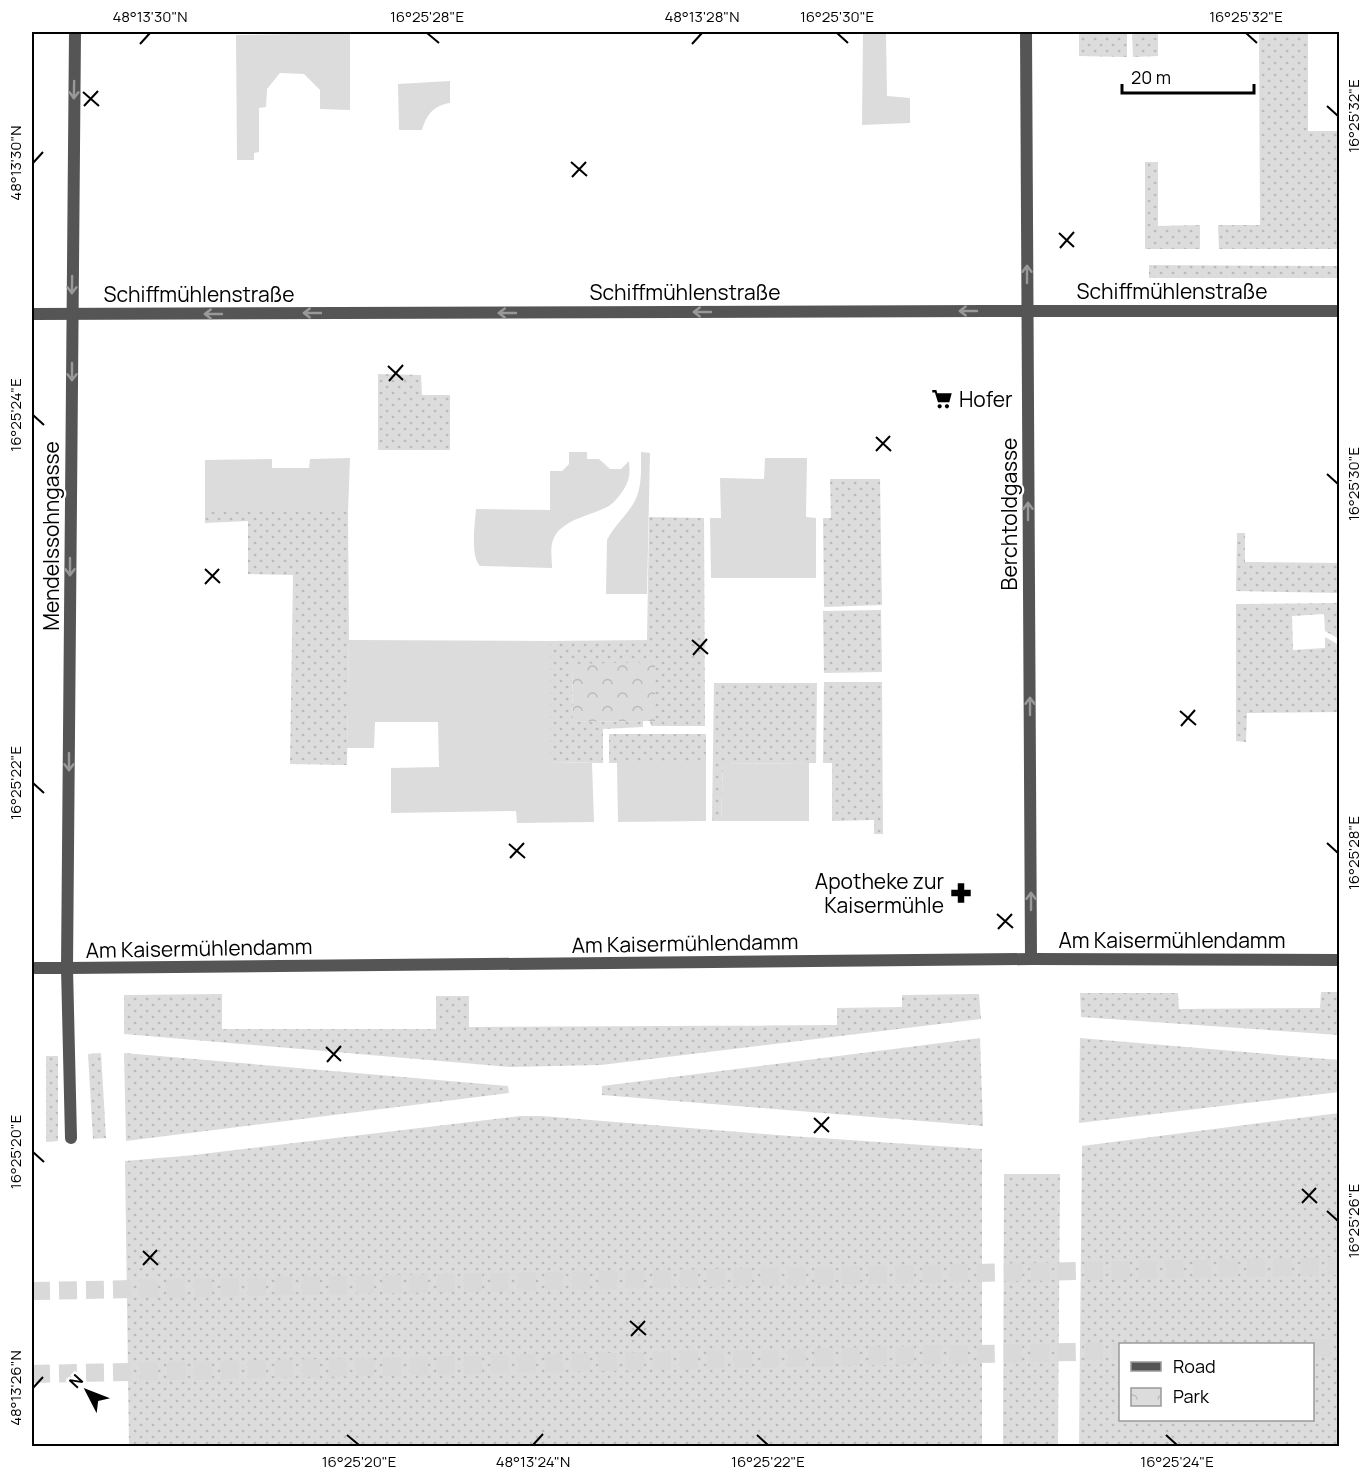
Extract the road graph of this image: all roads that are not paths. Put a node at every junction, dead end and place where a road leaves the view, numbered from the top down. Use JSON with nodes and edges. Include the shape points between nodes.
{"nodes":[{"id":1,"x":75,"y":32,"type":"edge"},
{"id":2,"x":1026,"y":32,"type":"edge"},
{"id":3,"x":1027,"y":311,"type":"junction"},
{"id":4,"x":1340,"y":311,"type":"edge"},
{"id":5,"x":32,"y":314,"type":"edge"},
{"id":6,"x":72,"y":314,"type":"junction"},
{"id":7,"x":1032,"y":959,"type":"junction"},
{"id":8,"x":1340,"y":960,"type":"edge"},
{"id":9,"x":32,"y":968,"type":"edge"},
{"id":10,"x":68,"y":968,"type":"junction"},
{"id":11,"x":71,"y":1138,"type":"dead end"}],
"edges":[{"from":1,"to":6,"type":"street","name":"Mendelssohngasse","one_way":true},
{"from":3,"to":2,"type":"street","name":"Berchtoldgasse","one_way":true},
{"from":3,"to":4,"type":"street","name":"Schiffmühlenstraße"},
{"from":3,"to":6,"type":"street","name":"Schiffmühlenstraße","one_way":true},
{"from":7,"to":3,"type":"street","name":"Berchtoldgasse","one_way":true},
{"from":5,"to":6,"type":"street","name":"Schiffmühlenstraße"},
{"from":6,"to":10,"type":"street","name":"Mendelssohngasse","one_way":true},
{"from":7,"to":8,"type":"street","name":"Am Kaisermühlendamm"},
{"from":7,"to":10,"type":"street","name":"Am Kaisermühlendamm"},
{"from":9,"to":10,"type":"street","name":"Am Kaisermühlendamm"},
{"from":10,"to":11,"type":"street","name":"Mendelssohngasse"}]}
